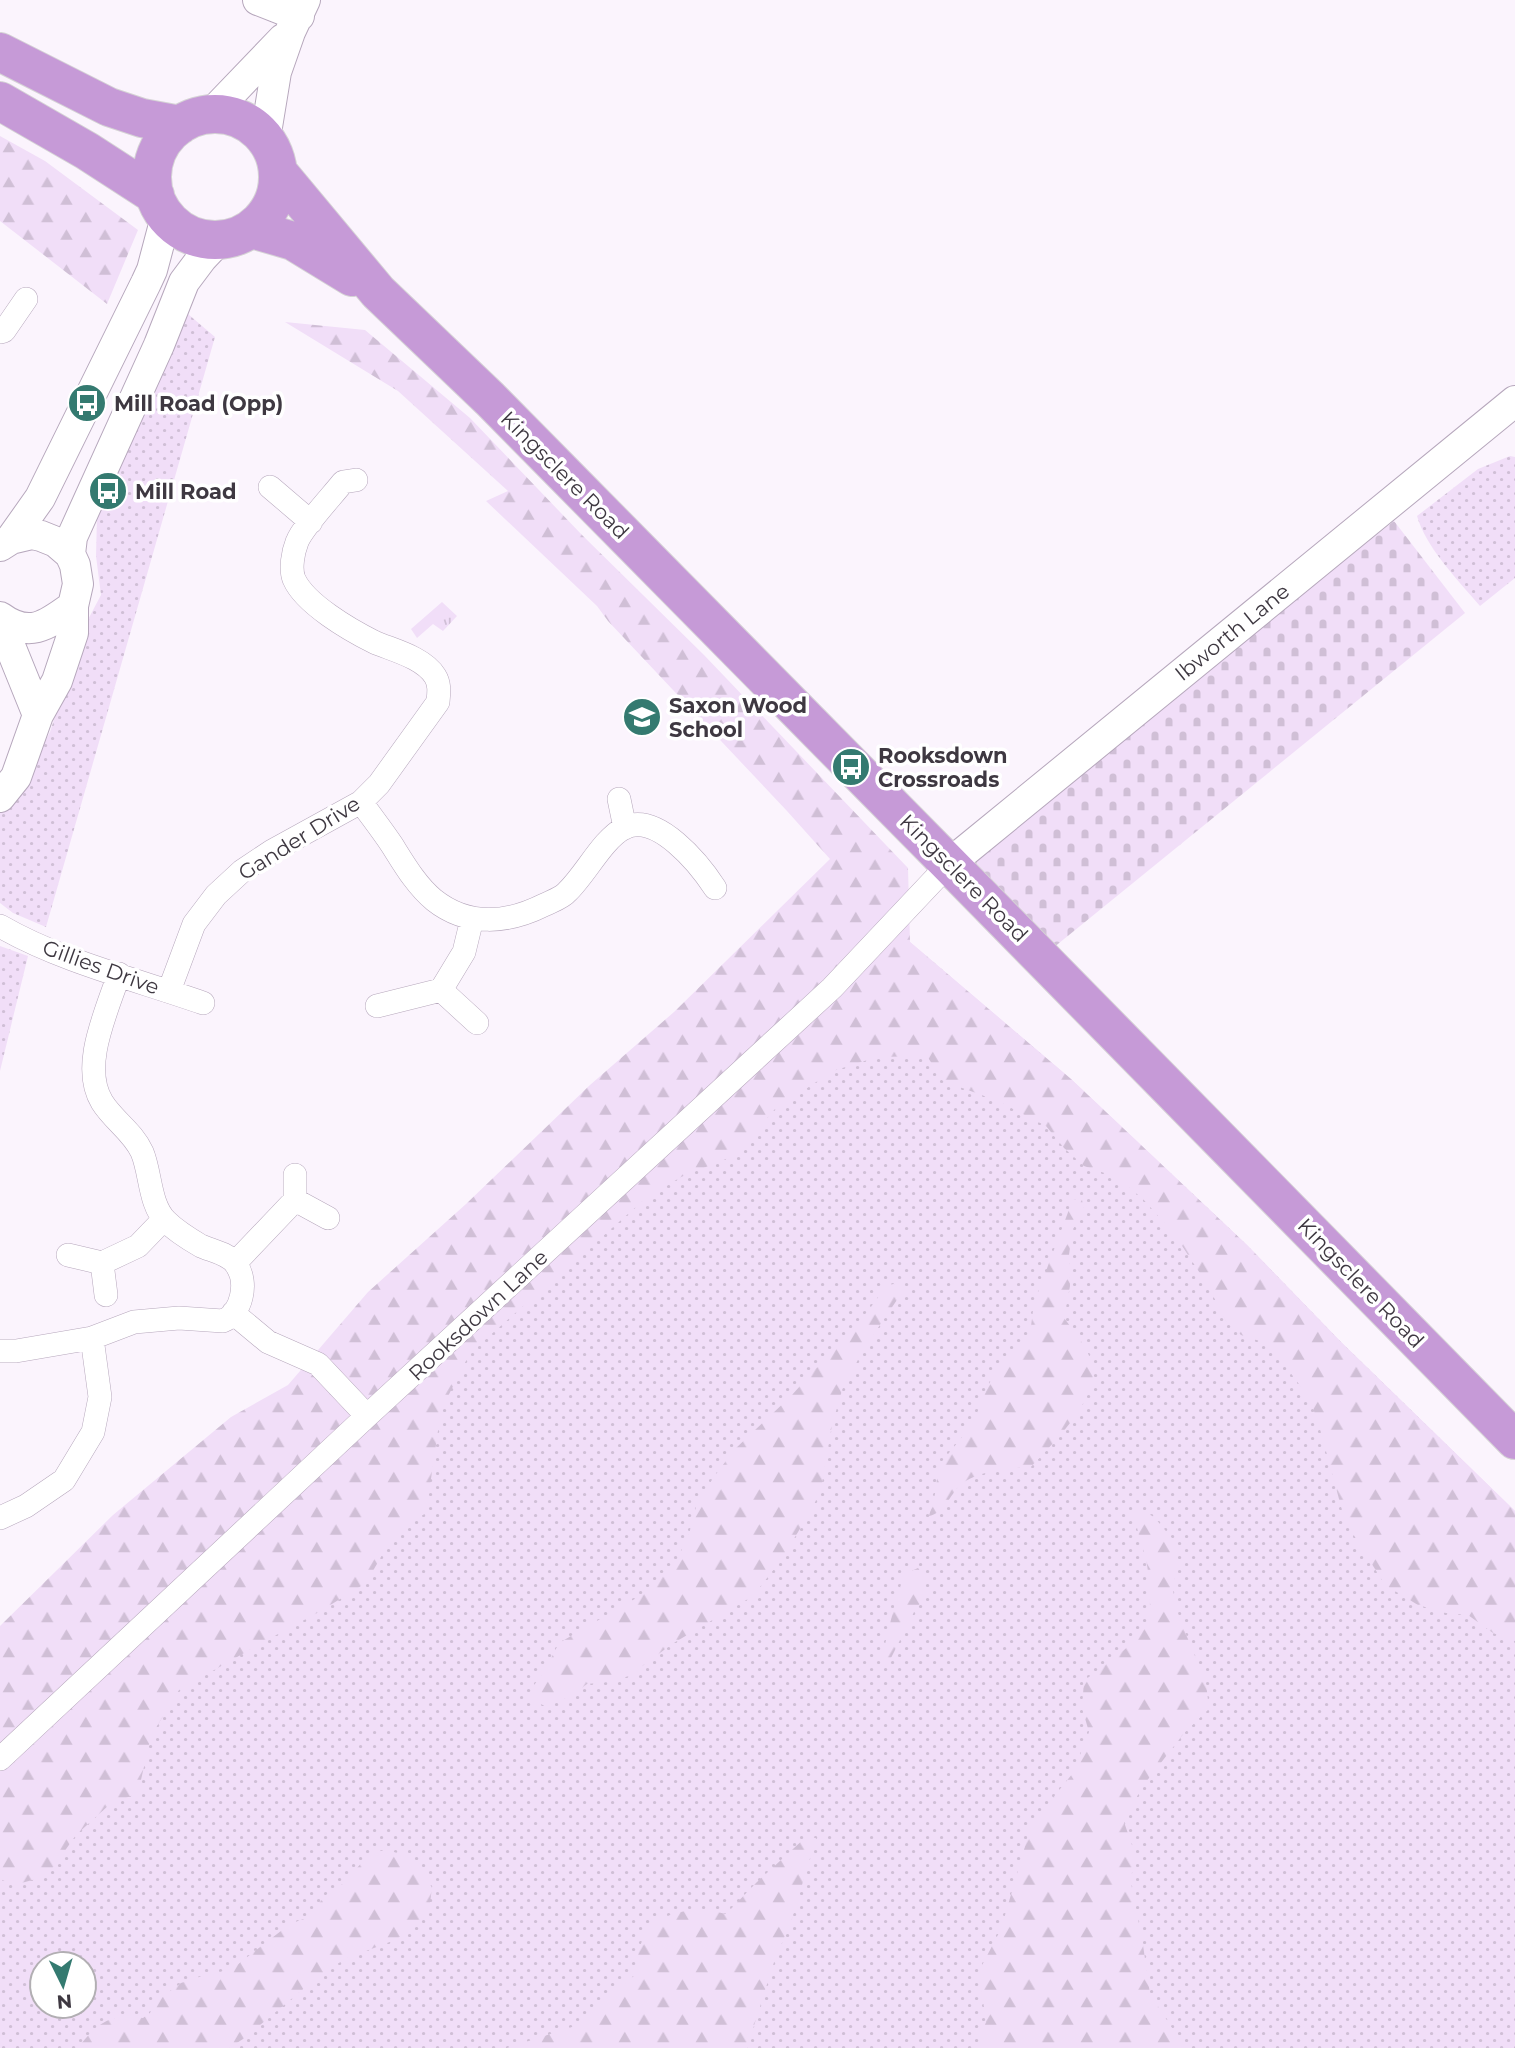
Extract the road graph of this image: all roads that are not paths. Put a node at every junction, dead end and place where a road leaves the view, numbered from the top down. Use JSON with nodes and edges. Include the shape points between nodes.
{"nodes":[{"id":1,"x":258,"y":0,"type":"edge"},
{"id":2,"x":298,"y":16,"type":"edge"},
{"id":3,"x":0,"y":52,"type":"edge"},
{"id":4,"x":0,"y":101,"type":"edge"},
{"id":5,"x":196,"y":120,"type":"junction"},
{"id":6,"x":272,"y":156,"type":"junction"},
{"id":7,"x":160,"y":206,"type":"junction"},
{"id":8,"x":235,"y":234,"type":"junction"},
{"id":9,"x":378,"y":292,"type":"junction"},
{"id":10,"x":26,"y":299,"type":"dead end"},
{"id":11,"x":0,"y":332,"type":"edge"},
{"id":12,"x":1515,"y":401,"type":"edge"},
{"id":13,"x":356,"y":480,"type":"dead end"},
{"id":14,"x":270,"y":488,"type":"dead end"},
{"id":15,"x":311,"y":522,"type":"junction"},
{"id":16,"x":5,"y":543,"type":"edge"},
{"id":17,"x":70,"y":554,"type":"junction"},
{"id":18,"x":73,"y":606,"type":"junction"},
{"id":19,"x":1,"y":618,"type":"edge"},
{"id":20,"x":38,"y":715,"type":"junction"},
{"id":21,"x":0,"y":797,"type":"edge"},
{"id":22,"x":619,"y":799,"type":"dead end"},
{"id":23,"x":361,"y":802,"type":"junction"},
{"id":24,"x":625,"y":828,"type":"junction"},
{"id":25,"x":949,"y":864,"type":"junction"},
{"id":26,"x":715,"y":888,"type":"dead end"},
{"id":27,"x":472,"y":919,"type":"junction"},
{"id":28,"x":0,"y":926,"type":"edge"},
{"id":29,"x":120,"y":974,"type":"junction"},
{"id":30,"x":441,"y":990,"type":"junction"},
{"id":31,"x":169,"y":991,"type":"junction"},
{"id":32,"x":203,"y":1003,"type":"dead end"},
{"id":33,"x":377,"y":1006,"type":"dead end"},
{"id":34,"x":477,"y":1023,"type":"dead end"},
{"id":35,"x":295,"y":1175,"type":"dead end"},
{"id":36,"x":295,"y":1200,"type":"junction"},
{"id":37,"x":328,"y":1218,"type":"dead end"},
{"id":38,"x":164,"y":1219,"type":"junction"},
{"id":39,"x":68,"y":1255,"type":"dead end"},
{"id":40,"x":236,"y":1262,"type":"junction"},
{"id":41,"x":102,"y":1263,"type":"junction"},
{"id":42,"x":106,"y":1295,"type":"dead end"},
{"id":43,"x":233,"y":1313,"type":"junction"},
{"id":44,"x":92,"y":1338,"type":"junction"},
{"id":45,"x":0,"y":1351,"type":"edge"},
{"id":46,"x":368,"y":1416,"type":"junction"},
{"id":47,"x":1515,"y":1440,"type":"edge"},
{"id":48,"x":0,"y":1518,"type":"edge"},
{"id":49,"x":0,"y":1759,"type":"edge"}],
"edges":[{"from":1,"to":2,"type":"street"},
{"from":2,"to":5,"type":"street"},
{"from":2,"to":6,"type":"street","via":[[276,72]]},
{"from":3,"to":5,"type":"highway","via":[[109,107],[142,118]]},
{"from":4,"to":7,"type":"highway","via":[[87,151]]},
{"from":5,"to":6,"type":"highway","via":[[226,115],[241,120],[254,128]]},
{"from":5,"to":7,"type":"highway","via":[[165,138],[156,156],[152,176]]},
{"from":6,"to":8,"type":"highway","via":[[277,188],[273,204],[264,218]]},
{"from":6,"to":9,"type":"highway","name":"Kingsclere Road"},
{"from":7,"to":8,"type":"highway","via":[[181,230],[199,238]]},
{"from":7,"to":16,"type":"street","via":[[152,270],[40,498]]},
{"from":8,"to":9,"type":"highway","name":"Kingsclere Road","via":[[293,241]]},
{"from":8,"to":17,"type":"street","via":[[202,258],[184,282],[72,537]]},
{"from":9,"to":25,"type":"highway","name":"Kingsclere Road"},
{"from":10,"to":11,"type":"street"},
{"from":12,"to":25,"type":"street","name":"Ibworth Lane"},
{"from":13,"to":15,"type":"street","name":"Gander Drive","via":[[343,482]]},
{"from":14,"to":15,"type":"street"},
{"from":15,"to":23,"type":"street","name":"Gander Drive","via":[[297,540],[292,562],[293,578],[302,590],[330,618],[412,657],[434,674],[440,688],[438,702],[379,785]]},
{"from":16,"to":17,"type":"street","via":[[32,534],[56,542]]},
{"from":17,"to":18,"type":"street","via":[[78,584]]},
{"from":18,"to":19,"type":"street","via":[[47,626],[31,629]]},
{"from":18,"to":20,"type":"street","via":[[72,633],[57,681]]},
{"from":19,"to":20,"type":"street"},
{"from":20,"to":21,"type":"street","via":[[16,777]]},
{"from":22,"to":24,"type":"street"},
{"from":23,"to":27,"type":"street","via":[[415,879],[435,900]]},
{"from":23,"to":31,"type":"street","name":"Gander Drive","via":[[242,870],[216,895],[194,924]]},
{"from":24,"to":26,"type":"street","via":[[644,825],[665,835],[682,847]]},
{"from":24,"to":27,"type":"street","via":[[566,894],[522,916]]},
{"from":25,"to":46,"type":"street","name":"Rooksdown Lane","via":[[832,988]]},
{"from":25,"to":47,"type":"highway","name":"Kingsclere Road"},
{"from":27,"to":30,"type":"street","via":[[464,952]]},
{"from":28,"to":29,"type":"street","name":"Gillies Drive","via":[[40,946]]},
{"from":29,"to":31,"type":"street","name":"Gillies Drive"},
{"from":29,"to":38,"type":"street","via":[[92,1068],[102,1102],[141,1150]]},
{"from":30,"to":33,"type":"street"},
{"from":30,"to":34,"type":"street"},
{"from":31,"to":32,"type":"street","name":"Gillies Drive"},
{"from":35,"to":36,"type":"street"},
{"from":36,"to":37,"type":"street"},
{"from":36,"to":40,"type":"street"},
{"from":38,"to":40,"type":"street","via":[[178,1232]]},
{"from":38,"to":41,"type":"street","via":[[138,1246]]},
{"from":39,"to":41,"type":"street"},
{"from":40,"to":43,"type":"street","via":[[242,1275],[241,1295]]},
{"from":41,"to":42,"type":"street"},
{"from":43,"to":44,"type":"street","via":[[223,1321],[134,1322]]},
{"from":43,"to":46,"type":"street","via":[[268,1342],[318,1364]]},
{"from":44,"to":45,"type":"street"},
{"from":44,"to":48,"type":"street","via":[[100,1397],[93,1432],[64,1480]]},
{"from":46,"to":49,"type":"street","name":"Rooksdown Lane"}]}
